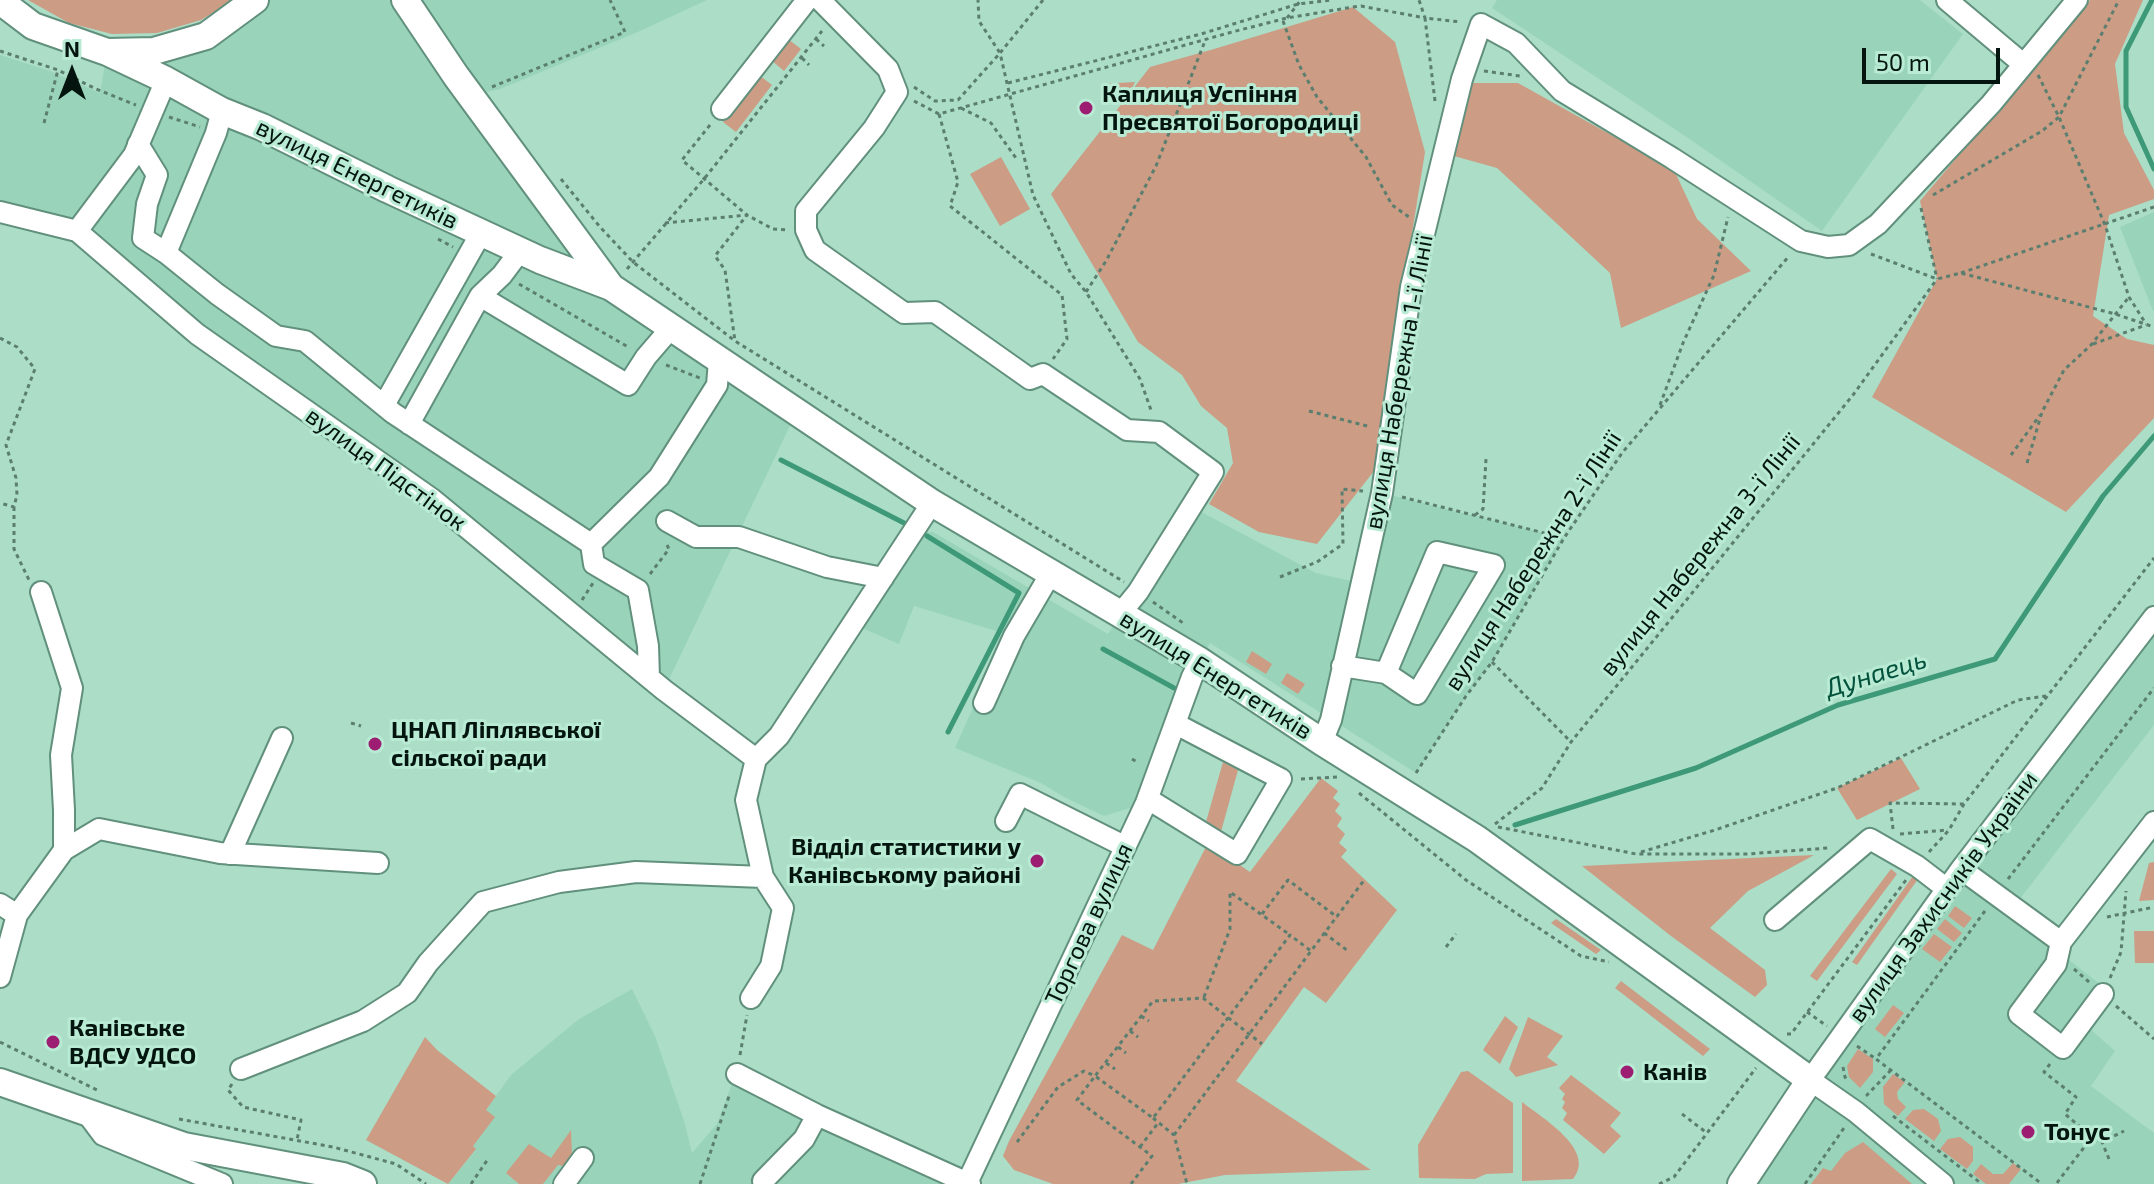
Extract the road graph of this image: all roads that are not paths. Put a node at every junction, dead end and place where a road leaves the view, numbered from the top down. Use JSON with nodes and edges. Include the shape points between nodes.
{"nodes":[{"id":1,"x":255,"y":0,"type":"edge"},
{"id":2,"x":405,"y":0,"type":"edge"},
{"id":3,"x":807,"y":0,"type":"edge"},
{"id":4,"x":820,"y":0,"type":"edge"},
{"id":5,"x":1947,"y":0,"type":"edge"},
{"id":6,"x":2077,"y":0,"type":"edge"},
{"id":7,"x":0,"y":1,"type":"edge"},
{"id":8,"x":0,"y":21,"type":"edge"},
{"id":9,"x":33,"y":26,"type":"junction"},
{"id":10,"x":107,"y":52,"type":"junction"},
{"id":11,"x":2026,"y":61,"type":"junction"},
{"id":12,"x":166,"y":80,"type":"junction"},
{"id":13,"x":722,"y":109,"type":"road end"},
{"id":14,"x":222,"y":111,"type":"junction"},
{"id":15,"x":138,"y":144,"type":"junction"},
{"id":16,"x":0,"y":212,"type":"edge"},
{"id":17,"x":77,"y":231,"type":"junction"},
{"id":18,"x":481,"y":233,"type":"junction"},
{"id":19,"x":520,"y":251,"type":"junction"},
{"id":20,"x":166,"y":253,"type":"junction"},
{"id":21,"x":611,"y":287,"type":"junction"},
{"id":22,"x":480,"y":296,"type":"junction"},
{"id":23,"x":671,"y":328,"type":"junction"},
{"id":24,"x":727,"y":351,"type":"junction"},
{"id":25,"x":384,"y":405,"type":"junction"},
{"id":26,"x":409,"y":424,"type":"junction"},
{"id":27,"x":932,"y":503,"type":"junction"},
{"id":28,"x":665,"y":529,"type":"road end"},
{"id":29,"x":593,"y":554,"type":"junction"},
{"id":30,"x":1051,"y":573,"type":"junction"},
{"id":31,"x":883,"y":578,"type":"junction"},
{"id":32,"x":41,"y":592,"type":"road end"},
{"id":33,"x":1120,"y":614,"type":"junction"},
{"id":34,"x":2154,"y":617,"type":"edge"},
{"id":35,"x":1200,"y":661,"type":"junction"},
{"id":36,"x":1342,"y":666,"type":"junction"},
{"id":37,"x":1386,"y":673,"type":"junction"},
{"id":38,"x":649,"y":677,"type":"junction"},
{"id":39,"x":984,"y":703,"type":"dead end"},
{"id":40,"x":1176,"y":724,"type":"junction"},
{"id":41,"x":282,"y":738,"type":"dead end"},
{"id":42,"x":1322,"y":742,"type":"junction"},
{"id":43,"x":756,"y":759,"type":"junction"},
{"id":44,"x":1148,"y":799,"type":"junction"},
{"id":45,"x":1006,"y":821,"type":"dead end"},
{"id":46,"x":2154,"y":822,"type":"edge"},
{"id":47,"x":1124,"y":846,"type":"junction"},
{"id":48,"x":64,"y":850,"type":"junction"},
{"id":49,"x":230,"y":854,"type":"junction"},
{"id":50,"x":378,"y":863,"type":"dead end"},
{"id":51,"x":1961,"y":869,"type":"junction"},
{"id":52,"x":763,"y":877,"type":"junction"},
{"id":53,"x":1947,"y":889,"type":"junction"},
{"id":54,"x":8,"y":910,"type":"edge"},
{"id":55,"x":1775,"y":920,"type":"dead end"},
{"id":56,"x":2061,"y":942,"type":"junction"},
{"id":57,"x":0,"y":977,"type":"edge"},
{"id":58,"x":2103,"y":994,"type":"road end"},
{"id":59,"x":751,"y":998,"type":"dead end"},
{"id":60,"x":241,"y":1069,"type":"road end"},
{"id":61,"x":737,"y":1074,"type":"dead end"},
{"id":62,"x":1810,"y":1080,"type":"junction"},
{"id":63,"x":0,"y":1082,"type":"edge"},
{"id":64,"x":85,"y":1111,"type":"junction"},
{"id":65,"x":817,"y":1115,"type":"junction"},
{"id":66,"x":583,"y":1158,"type":"dead end"},
{"id":67,"x":763,"y":1181,"type":"dead end"},
{"id":68,"x":969,"y":1183,"type":"edge"},
{"id":69,"x":222,"y":1184,"type":"edge"},
{"id":70,"x":363,"y":1184,"type":"edge"},
{"id":71,"x":564,"y":1184,"type":"edge"},
{"id":72,"x":1741,"y":1184,"type":"edge"},
{"id":73,"x":1943,"y":1184,"type":"edge"}],
"edges":[{"from":1,"to":10,"type":"main road","via":[[206,36],[154,51]]},
{"from":2,"to":21,"type":"main road","name":"вулиця Енергетиків"},
{"from":3,"to":13,"type":"street"},
{"from":4,"to":33,"type":"street","via":[[888,69],[897,92],[806,211],[806,230],[815,250],[904,313],[935,312],[1030,379],[1043,374],[1127,430],[1159,432],[1213,472]]},
{"from":5,"to":11,"type":"street"},
{"from":6,"to":11,"type":"street"},
{"from":7,"to":9,"type":"main road"},
{"from":8,"to":9,"type":"main road"},
{"from":9,"to":10,"type":"main road"},
{"from":10,"to":12,"type":"main road","name":"вулиця Енергетиків"},
{"from":11,"to":36,"type":"street","name":"вулиця Набережна 1-ї Лінії","via":[[1916,195],[1849,245],[1828,247],[1801,241],[1562,91],[1516,43],[1481,24],[1462,79],[1411,287],[1382,493]]},
{"from":12,"to":14,"type":"main road","name":"вулиця Енергетиків"},
{"from":12,"to":15,"type":"street"},
{"from":14,"to":18,"type":"main road","name":"вулиця Енергетиків"},
{"from":14,"to":20,"type":"street"},
{"from":15,"to":17,"type":"street"},
{"from":15,"to":20,"type":"street","via":[[157,175],[143,238]]},
{"from":16,"to":17,"type":"street","name":"вулиця Підстінок"},
{"from":17,"to":38,"type":"street","name":"вулиця Підстінок","via":[[197,334],[432,499]]},
{"from":18,"to":19,"type":"main road","name":"вулиця Енергетиків"},
{"from":18,"to":25,"type":"street"},
{"from":19,"to":21,"type":"main road","name":"вулиця Енергетиків"},
{"from":19,"to":22,"type":"street"},
{"from":20,"to":25,"type":"street","via":[[276,336],[305,341]]},
{"from":21,"to":23,"type":"main road","name":"вулиця Енергетиків"},
{"from":22,"to":23,"type":"street","via":[[628,385]]},
{"from":22,"to":26,"type":"street"},
{"from":23,"to":24,"type":"main road","name":"вулиця Енергетиків"},
{"from":24,"to":27,"type":"main road","name":"вулиця Енергетиків","via":[[797,411]]},
{"from":24,"to":29,"type":"street","via":[[717,385],[659,477]]},
{"from":25,"to":26,"type":"street"},
{"from":26,"to":29,"type":"street"},
{"from":27,"to":30,"type":"main road","name":"вулиця Енергетиків"},
{"from":27,"to":31,"type":"street"},
{"from":28,"to":31,"type":"street","via":[[696,537],[739,537],[827,567]]},
{"from":29,"to":38,"type":"street","via":[[638,590]]},
{"from":30,"to":33,"type":"main road","name":"вулиця Енергетиків"},
{"from":30,"to":39,"type":"street","via":[[1014,636]]},
{"from":31,"to":43,"type":"street","via":[[779,736]]},
{"from":32,"to":48,"type":"street","via":[[72,688],[61,755]]},
{"from":33,"to":35,"type":"main road","name":"вулиця Енергетиків"},
{"from":34,"to":51,"type":"street","name":"вулиця Захисників України"},
{"from":35,"to":40,"type":"street","name":"Торгова вулиця"},
{"from":35,"to":42,"type":"main road","name":"вулиця Енергетиків"},
{"from":36,"to":37,"type":"street"},
{"from":36,"to":42,"type":"street","name":"вулиця Набережна 1-ї Лінії"},
{"from":37,"to":37,"type":"street","via":[[1437,552],[1494,565],[1417,694]]},
{"from":38,"to":43,"type":"street","name":"вулиця Підстінок"},
{"from":40,"to":44,"type":"street","name":"Торгова вулиця"},
{"from":40,"to":44,"type":"street","via":[[1281,779],[1237,854]]},
{"from":41,"to":49,"type":"street"},
{"from":42,"to":62,"type":"main road","name":"вулиця Енергетиків","via":[[1477,839]]},
{"from":43,"to":52,"type":"street","via":[[746,800]]},
{"from":44,"to":47,"type":"street","name":"Торгова вулиця"},
{"from":45,"to":47,"type":"street","via":[[1020,794]]},
{"from":46,"to":56,"type":"street"},
{"from":47,"to":68,"type":"street","name":"Торгова вулиця"},
{"from":48,"to":49,"type":"street","via":[[99,829]]},
{"from":48,"to":54,"type":"street"},
{"from":49,"to":50,"type":"street"},
{"from":51,"to":53,"type":"street","name":"вулиця Захисників України"},
{"from":51,"to":56,"type":"street"},
{"from":52,"to":59,"type":"street","via":[[783,908],[771,966]]},
{"from":52,"to":60,"type":"street","via":[[636,872],[559,882],[483,902],[407,993],[363,1021]]},
{"from":53,"to":55,"type":"street","via":[[1870,839]]},
{"from":53,"to":62,"type":"street","name":"вулиця Захисників України"},
{"from":54,"to":57,"type":"street"},
{"from":56,"to":58,"type":"street","via":[[2056,964],[2019,1014],[2063,1048]]},
{"from":61,"to":65,"type":"street"},
{"from":62,"to":72,"type":"main road","name":"вулиця Захисників України"},
{"from":62,"to":73,"type":"street"},
{"from":63,"to":64,"type":"main road"},
{"from":64,"to":69,"type":"street","via":[[103,1135]]},
{"from":64,"to":70,"type":"main road","via":[[184,1146]]},
{"from":65,"to":67,"type":"street","via":[[804,1139]]},
{"from":65,"to":68,"type":"street"},
{"from":66,"to":71,"type":"street"}]}
